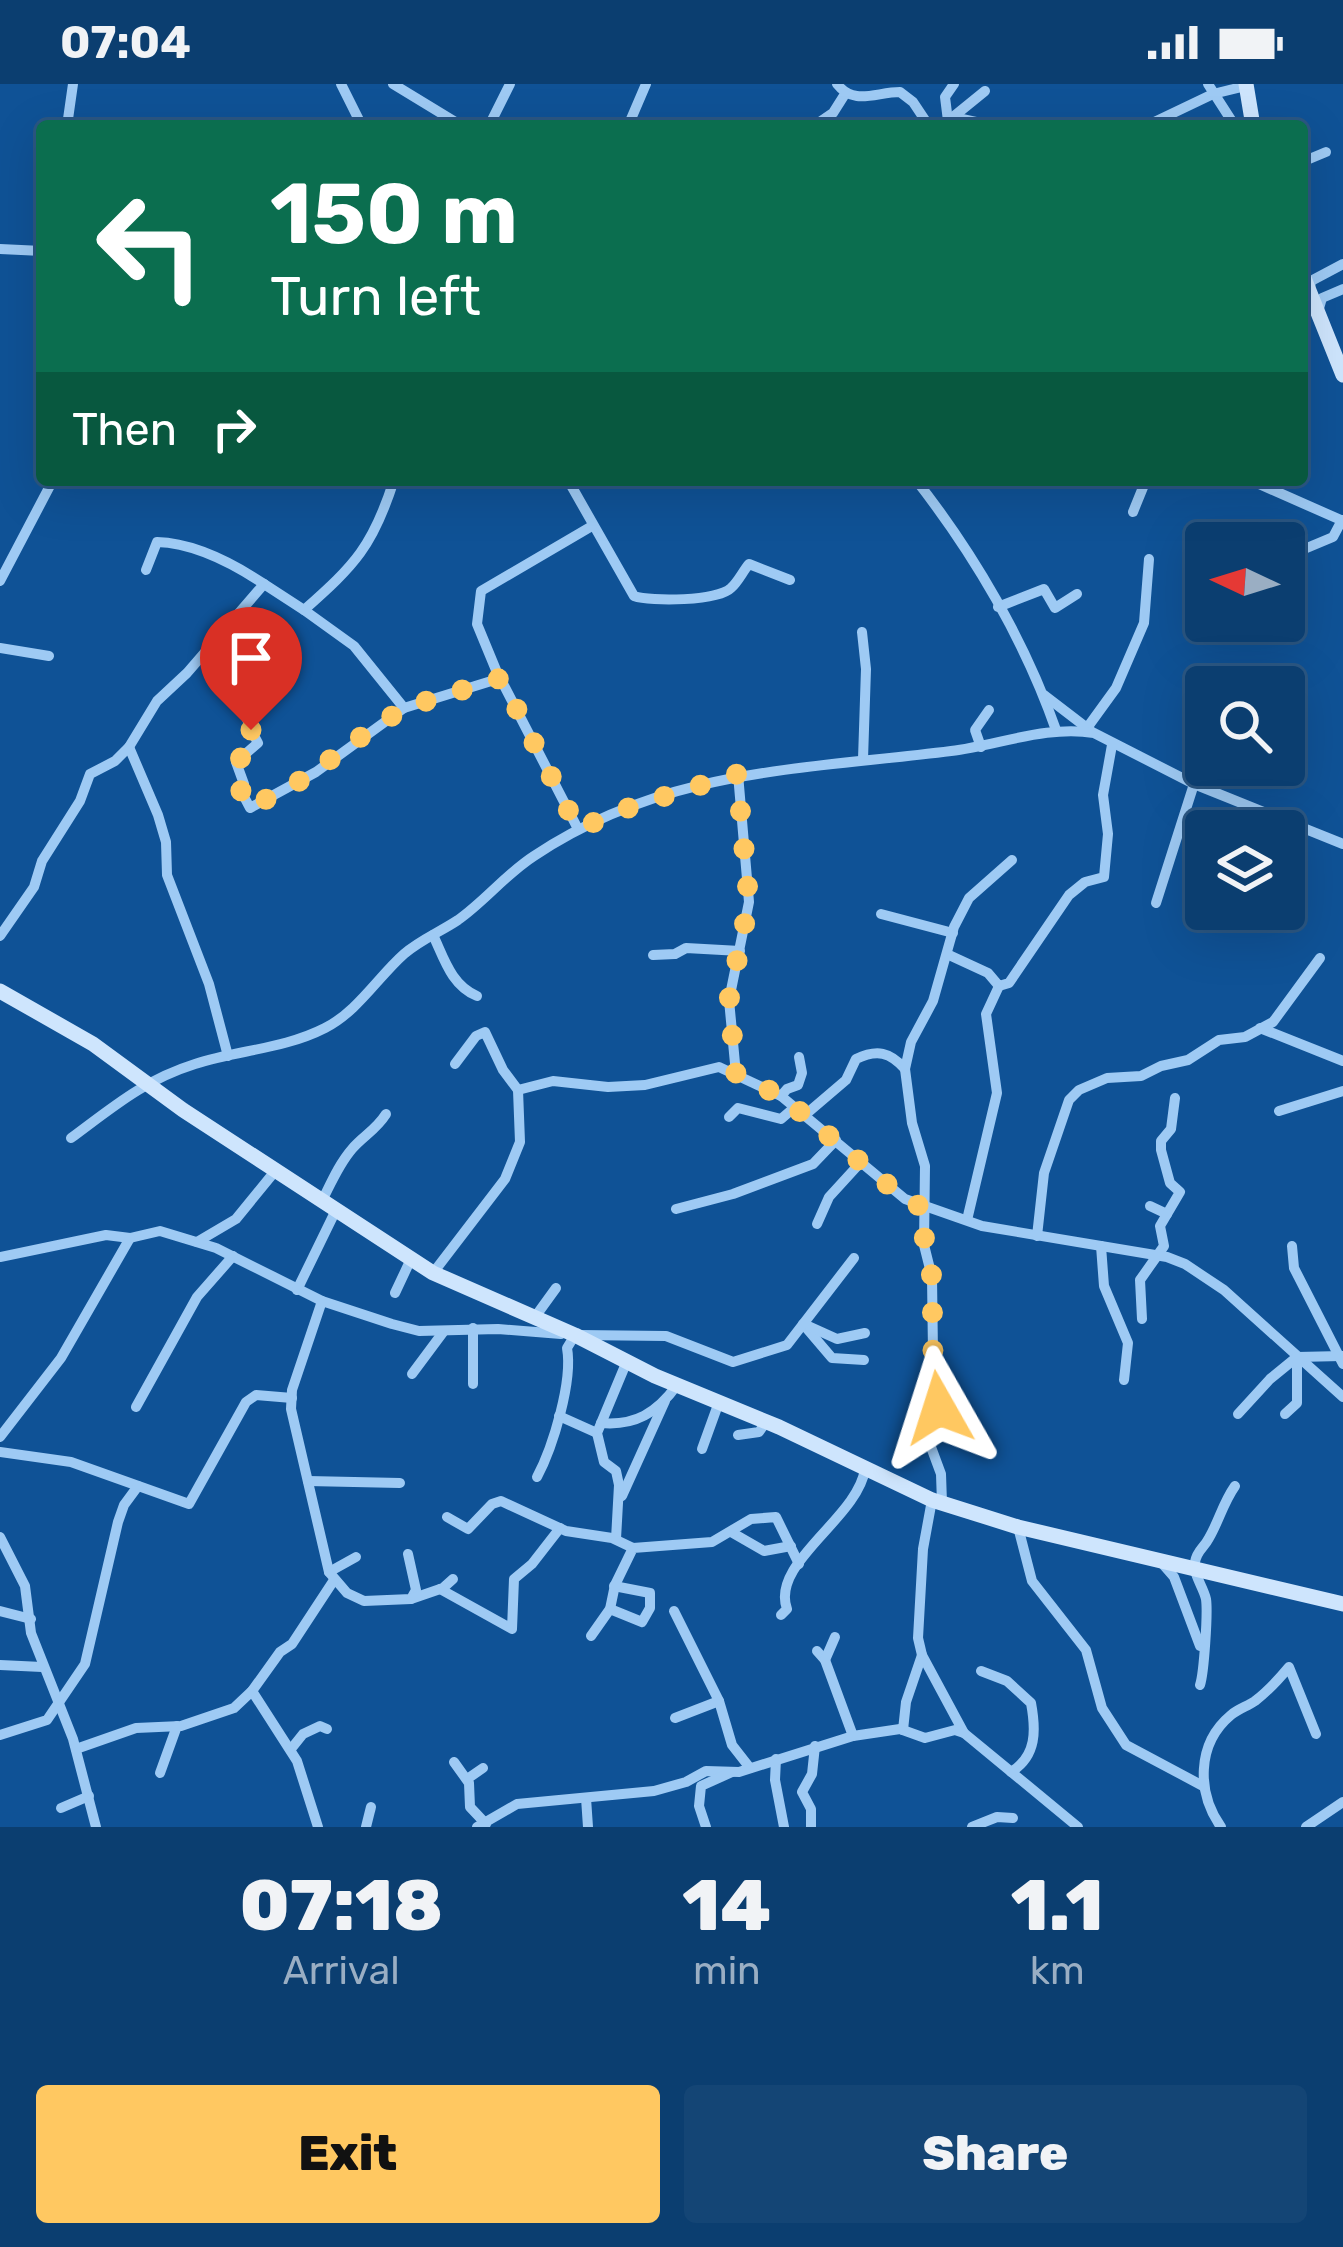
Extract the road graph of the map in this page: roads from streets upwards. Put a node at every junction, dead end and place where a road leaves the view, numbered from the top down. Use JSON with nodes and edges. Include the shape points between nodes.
{"nodes":[{"id":1,"x":73,"y":84,"type":"edge"},
{"id":2,"x":340,"y":84,"type":"edge"},
{"id":3,"x":393,"y":84,"type":"edge"},
{"id":4,"x":510,"y":84,"type":"edge"},
{"id":5,"x":646,"y":84,"type":"edge"},
{"id":6,"x":953,"y":85,"type":"edge"},
{"id":7,"x":1246,"y":85,"type":"edge"},
{"id":8,"x":896,"y":88,"type":"edge"},
{"id":9,"x":841,"y":89,"type":"edge"},
{"id":10,"x":1211,"y":89,"type":"edge"},
{"id":11,"x":985,"y":91,"type":"dead end"},
{"id":12,"x":68,"y":120,"type":"edge"},
{"id":13,"x":359,"y":120,"type":"edge"},
{"id":14,"x":452,"y":120,"type":"edge"},
{"id":15,"x":493,"y":120,"type":"edge"},
{"id":16,"x":631,"y":120,"type":"edge"},
{"id":17,"x":823,"y":120,"type":"edge"},
{"id":18,"x":925,"y":120,"type":"edge"},
{"id":19,"x":950,"y":120,"type":"edge"},
{"id":20,"x":952,"y":120,"type":"edge"},
{"id":21,"x":1157,"y":120,"type":"edge"},
{"id":22,"x":1231,"y":120,"type":"edge"},
{"id":23,"x":1251,"y":120,"type":"edge"},
{"id":24,"x":1326,"y":152,"type":"dead end"},
{"id":25,"x":1308,"y":160,"type":"edge"},
{"id":26,"x":0,"y":249,"type":"edge"},
{"id":27,"x":36,"y":251,"type":"edge"},
{"id":28,"x":1343,"y":263,"type":"edge"},
{"id":29,"x":1308,"y":281,"type":"edge"},
{"id":30,"x":1308,"y":286,"type":"edge"},
{"id":31,"x":1343,"y":289,"type":"edge"},
{"id":32,"x":1318,"y":312,"type":"junction"},
{"id":33,"x":1339,"y":351,"type":"edge"},
{"id":34,"x":1343,"y":376,"type":"edge"},
{"id":35,"x":50,"y":486,"type":"edge"},
{"id":36,"x":392,"y":486,"type":"edge"},
{"id":37,"x":571,"y":486,"type":"edge"},
{"id":38,"x":921,"y":486,"type":"edge"},
{"id":39,"x":1144,"y":486,"type":"edge"},
{"id":40,"x":1264,"y":486,"type":"edge"},
{"id":41,"x":1133,"y":512,"type":"dead end"},
{"id":42,"x":1341,"y":518,"type":"edge"},
{"id":43,"x":592,"y":526,"type":"junction"},
{"id":44,"x":1305,"y":549,"type":"edge"},
{"id":45,"x":1149,"y":559,"type":"dead end"},
{"id":46,"x":146,"y":570,"type":"dead end"},
{"id":47,"x":790,"y":580,"type":"dead end"},
{"id":48,"x":0,"y":581,"type":"edge"},
{"id":49,"x":264,"y":584,"type":"junction"},
{"id":50,"x":1076,"y":594,"type":"dead end"},
{"id":51,"x":998,"y":607,"type":"junction"},
{"id":52,"x":304,"y":610,"type":"junction"},
{"id":53,"x":862,"y":632,"type":"dead end"},
{"id":54,"x":0,"y":648,"type":"edge"},
{"id":55,"x":208,"y":650,"type":"junction"},
{"id":56,"x":49,"y":656,"type":"dead end"},
{"id":57,"x":501,"y":678,"type":"junction"},
{"id":58,"x":1042,"y":693,"type":"junction"},
{"id":59,"x":404,"y":708,"type":"junction"},
{"id":60,"x":989,"y":710,"type":"dead end"},
{"id":61,"x":1056,"y":730,"type":"junction"},
{"id":62,"x":1090,"y":730,"type":"junction"},
{"id":63,"x":1112,"y":745,"type":"junction"},
{"id":64,"x":129,"y":747,"type":"junction"},
{"id":65,"x":981,"y":747,"type":"junction"},
{"id":66,"x":863,"y":759,"type":"junction"},
{"id":67,"x":737,"y":774,"type":"junction"},
{"id":68,"x":1185,"y":780,"type":"edge"},
{"id":69,"x":1193,"y":786,"type":"edge"},
{"id":70,"x":1199,"y":786,"type":"edge"},
{"id":71,"x":578,"y":829,"type":"junction"},
{"id":72,"x":1343,"y":844,"type":"edge"},
{"id":73,"x":1012,"y":860,"type":"dead end"},
{"id":74,"x":1156,"y":903,"type":"dead end"},
{"id":75,"x":881,"y":914,"type":"dead end"},
{"id":76,"x":953,"y":933,"type":"junction"},
{"id":77,"x":433,"y":935,"type":"junction"},
{"id":78,"x":0,"y":936,"type":"edge"},
{"id":79,"x":740,"y":951,"type":"junction"},
{"id":80,"x":653,"y":955,"type":"dead end"},
{"id":81,"x":949,"y":955,"type":"junction"},
{"id":82,"x":1320,"y":958,"type":"dead end"},
{"id":83,"x":999,"y":986,"type":"junction"},
{"id":84,"x":0,"y":991,"type":"edge"},
{"id":85,"x":477,"y":996,"type":"dead end"},
{"id":86,"x":1260,"y":1028,"type":"junction"},
{"id":87,"x":229,"y":1056,"type":"junction"},
{"id":88,"x":799,"y":1057,"type":"dead end"},
{"id":89,"x":1343,"y":1061,"type":"edge"},
{"id":90,"x":455,"y":1064,"type":"dead end"},
{"id":91,"x":905,"y":1069,"type":"junction"},
{"id":92,"x":736,"y":1074,"type":"junction"},
{"id":93,"x":145,"y":1082,"type":"junction"},
{"id":94,"x":518,"y":1090,"type":"junction"},
{"id":95,"x":1343,"y":1091,"type":"edge"},
{"id":96,"x":781,"y":1096,"type":"junction"},
{"id":97,"x":1175,"y":1098,"type":"dead end"},
{"id":98,"x":800,"y":1111,"type":"junction"},
{"id":99,"x":1280,"y":1111,"type":"dead end"},
{"id":100,"x":386,"y":1114,"type":"dead end"},
{"id":101,"x":729,"y":1117,"type":"dead end"},
{"id":102,"x":71,"y":1138,"type":"dead end"},
{"id":103,"x":836,"y":1140,"type":"junction"},
{"id":104,"x":861,"y":1162,"type":"junction"},
{"id":105,"x":276,"y":1170,"type":"junction"},
{"id":106,"x":328,"y":1206,"type":"junction"},
{"id":107,"x":1150,"y":1206,"type":"dead end"},
{"id":108,"x":676,"y":1209,"type":"dead end"},
{"id":109,"x":926,"y":1209,"type":"junction"},
{"id":110,"x":1167,"y":1214,"type":"junction"},
{"id":111,"x":968,"y":1220,"type":"junction"},
{"id":112,"x":817,"y":1224,"type":"dead end"},
{"id":113,"x":1037,"y":1236,"type":"junction"},
{"id":114,"x":130,"y":1238,"type":"junction"},
{"id":115,"x":197,"y":1242,"type":"junction"},
{"id":116,"x":1101,"y":1246,"type":"junction"},
{"id":117,"x":1292,"y":1246,"type":"dead end"},
{"id":118,"x":232,"y":1256,"type":"junction"},
{"id":119,"x":1158,"y":1256,"type":"junction"},
{"id":120,"x":0,"y":1257,"type":"edge"},
{"id":121,"x":854,"y":1258,"type":"dead end"},
{"id":122,"x":411,"y":1259,"type":"junction"},
{"id":123,"x":433,"y":1273,"type":"junction"},
{"id":124,"x":556,"y":1288,"type":"dead end"},
{"id":125,"x":297,"y":1290,"type":"junction"},
{"id":126,"x":395,"y":1293,"type":"dead end"},
{"id":127,"x":322,"y":1301,"type":"junction"},
{"id":128,"x":535,"y":1317,"type":"junction"},
{"id":129,"x":1142,"y":1319,"type":"dead end"},
{"id":130,"x":803,"y":1324,"type":"junction"},
{"id":131,"x":473,"y":1328,"type":"junction"},
{"id":132,"x":444,"y":1331,"type":"junction"},
{"id":133,"x":865,"y":1333,"type":"dead end"},
{"id":134,"x":575,"y":1335,"type":"junction"},
{"id":135,"x":1342,"y":1355,"type":"edge"},
{"id":136,"x":1297,"y":1357,"type":"junction"},
{"id":137,"x":864,"y":1360,"type":"dead end"},
{"id":138,"x":627,"y":1361,"type":"junction"},
{"id":139,"x":412,"y":1375,"type":"dead end"},
{"id":140,"x":1124,"y":1380,"type":"dead end"},
{"id":141,"x":473,"y":1384,"type":"dead end"},
{"id":142,"x":676,"y":1385,"type":"junction"},
{"id":143,"x":1343,"y":1397,"type":"edge"},
{"id":144,"x":292,"y":1398,"type":"junction"},
{"id":145,"x":665,"y":1401,"type":"junction"},
{"id":146,"x":719,"y":1402,"type":"junction"},
{"id":147,"x":136,"y":1408,"type":"dead end"},
{"id":148,"x":1238,"y":1414,"type":"dead end"},
{"id":149,"x":1285,"y":1414,"type":"dead end"},
{"id":150,"x":559,"y":1416,"type":"junction"},
{"id":151,"x":766,"y":1422,"type":"junction"},
{"id":152,"x":599,"y":1428,"type":"junction"},
{"id":153,"x":737,"y":1435,"type":"dead end"},
{"id":154,"x":0,"y":1437,"type":"edge"},
{"id":155,"x":701,"y":1448,"type":"dead end"},
{"id":156,"x":0,"y":1452,"type":"edge"},
{"id":157,"x":865,"y":1469,"type":"junction"},
{"id":158,"x":537,"y":1477,"type":"dead end"},
{"id":159,"x":308,"y":1480,"type":"junction"},
{"id":160,"x":400,"y":1483,"type":"dead end"},
{"id":161,"x":138,"y":1486,"type":"junction"},
{"id":162,"x":1235,"y":1486,"type":"dead end"},
{"id":163,"x":620,"y":1499,"type":"junction"},
{"id":164,"x":937,"y":1501,"type":"junction"},
{"id":165,"x":447,"y":1517,"type":"dead end"},
{"id":166,"x":1018,"y":1527,"type":"junction"},
{"id":167,"x":560,"y":1528,"type":"junction"},
{"id":168,"x":731,"y":1532,"type":"junction"},
{"id":169,"x":0,"y":1537,"type":"edge"},
{"id":170,"x":616,"y":1539,"type":"junction"},
{"id":171,"x":790,"y":1546,"type":"junction"},
{"id":172,"x":632,"y":1548,"type":"junction"},
{"id":173,"x":409,"y":1554,"type":"dead end"},
{"id":174,"x":356,"y":1557,"type":"dead end"},
{"id":175,"x":1157,"y":1558,"type":"junction"},
{"id":176,"x":799,"y":1564,"type":"junction"},
{"id":177,"x":1194,"y":1567,"type":"junction"},
{"id":178,"x":331,"y":1576,"type":"junction"},
{"id":179,"x":453,"y":1580,"type":"dead end"},
{"id":180,"x":614,"y":1586,"type":"junction"},
{"id":181,"x":440,"y":1588,"type":"junction"},
{"id":182,"x":411,"y":1599,"type":"junction"},
{"id":183,"x":1343,"y":1604,"type":"edge"},
{"id":184,"x":610,"y":1609,"type":"junction"},
{"id":185,"x":674,"y":1611,"type":"dead end"},
{"id":186,"x":0,"y":1612,"type":"edge"},
{"id":187,"x":781,"y":1615,"type":"dead end"},
{"id":188,"x":31,"y":1619,"type":"junction"},
{"id":189,"x":591,"y":1636,"type":"dead end"},
{"id":190,"x":835,"y":1636,"type":"dead end"},
{"id":191,"x":1202,"y":1652,"type":"junction"},
{"id":192,"x":922,"y":1655,"type":"junction"},
{"id":193,"x":0,"y":1665,"type":"edge"},
{"id":194,"x":42,"y":1667,"type":"junction"},
{"id":195,"x":981,"y":1671,"type":"dead end"},
{"id":196,"x":1200,"y":1685,"type":"dead end"},
{"id":197,"x":252,"y":1691,"type":"junction"},
{"id":198,"x":58,"y":1701,"type":"junction"},
{"id":199,"x":719,"y":1701,"type":"junction"},
{"id":200,"x":675,"y":1718,"type":"dead end"},
{"id":201,"x":295,"y":1725,"type":"dead end"},
{"id":202,"x":178,"y":1726,"type":"junction"},
{"id":203,"x":327,"y":1730,"type":"dead end"},
{"id":204,"x":903,"y":1730,"type":"junction"},
{"id":205,"x":964,"y":1733,"type":"junction"},
{"id":206,"x":1316,"y":1734,"type":"dead end"},
{"id":207,"x":0,"y":1735,"type":"edge"},
{"id":208,"x":853,"y":1736,"type":"junction"},
{"id":209,"x":295,"y":1744,"type":"junction"},
{"id":210,"x":815,"y":1746,"type":"junction"},
{"id":211,"x":76,"y":1749,"type":"junction"},
{"id":212,"x":776,"y":1759,"type":"junction"},
{"id":213,"x":454,"y":1762,"type":"dead end"},
{"id":214,"x":483,"y":1768,"type":"dead end"},
{"id":215,"x":750,"y":1768,"type":"junction"},
{"id":216,"x":732,"y":1772,"type":"junction"},
{"id":217,"x":1011,"y":1772,"type":"junction"},
{"id":218,"x":160,"y":1773,"type":"dead end"},
{"id":219,"x":467,"y":1779,"type":"junction"},
{"id":220,"x":1203,"y":1786,"type":"junction"},
{"id":221,"x":308,"y":1795,"type":"junction"},
{"id":222,"x":89,"y":1796,"type":"junction"},
{"id":223,"x":586,"y":1798,"type":"junction"},
{"id":224,"x":292,"y":1802,"type":"dead end"},
{"id":225,"x":1343,"y":1802,"type":"edge"},
{"id":226,"x":61,"y":1808,"type":"dead end"},
{"id":227,"x":371,"y":1808,"type":"dead end"},
{"id":228,"x":1013,"y":1818,"type":"dead end"},
{"id":229,"x":482,"y":1825,"type":"edge"},
{"id":230,"x":96,"y":1827,"type":"edge"},
{"id":231,"x":318,"y":1827,"type":"edge"},
{"id":232,"x":366,"y":1827,"type":"edge"},
{"id":233,"x":588,"y":1827,"type":"edge"},
{"id":234,"x":706,"y":1827,"type":"edge"},
{"id":235,"x":784,"y":1827,"type":"edge"},
{"id":236,"x":811,"y":1827,"type":"edge"},
{"id":237,"x":972,"y":1827,"type":"edge"},
{"id":238,"x":1078,"y":1827,"type":"edge"},
{"id":239,"x":1221,"y":1827,"type":"edge"},
{"id":240,"x":1306,"y":1827,"type":"edge"}],
"edges":[{"from":1,"to":12,"type":"street"},
{"from":2,"to":13,"type":"street"},
{"from":3,"to":14,"type":"street"},
{"from":4,"to":15,"type":"street"},
{"from":5,"to":16,"type":"street"},
{"from":6,"to":19,"type":"street","via":[[945,97]]},
{"from":7,"to":10,"type":"street"},
{"from":7,"to":23,"type":"street"},
{"from":8,"to":9,"type":"street","via":[[867,98]]},
{"from":8,"to":18,"type":"street"},
{"from":9,"to":17,"type":"street"},
{"from":10,"to":21,"type":"street"},
{"from":10,"to":22,"type":"street"},
{"from":11,"to":20,"type":"street"},
{"from":24,"to":25,"type":"street"},
{"from":26,"to":27,"type":"street"},
{"from":28,"to":29,"type":"street"},
{"from":30,"to":32,"type":"street"},
{"from":31,"to":32,"type":"street","via":[[1322,298]]},
{"from":32,"to":33,"type":"street"},
{"from":33,"to":34,"type":"street"},
{"from":35,"to":48,"type":"street"},
{"from":36,"to":52,"type":"street","via":[[365,550]]},
{"from":37,"to":43,"type":"street"},
{"from":38,"to":51,"type":"street","via":[[965,543]]},
{"from":39,"to":41,"type":"street"},
{"from":40,"to":42,"type":"street"},
{"from":42,"to":44,"type":"street","via":[[1333,538]]},
{"from":43,"to":47,"type":"street","via":[[634,596],[645,600],[717,596],[749,564]]},
{"from":43,"to":57,"type":"street","via":[[481,591],[477,624]]},
{"from":45,"to":62,"type":"street","via":[[1144,623]]},
{"from":46,"to":49,"type":"street","via":[[157,542],[173,543]]},
{"from":49,"to":52,"type":"street"},
{"from":49,"to":55,"type":"street"},
{"from":50,"to":51,"type":"street","via":[[1055,608],[1044,589]]},
{"from":51,"to":58,"type":"street"},
{"from":52,"to":59,"type":"street","via":[[354,646]]},
{"from":53,"to":66,"type":"street"},
{"from":54,"to":56,"type":"street"},
{"from":55,"to":59,"type":"street","via":[[239,685],[258,743],[236,762],[250,808]]},
{"from":55,"to":64,"type":"street","via":[[157,701]]},
{"from":57,"to":59,"type":"street"},
{"from":57,"to":71,"type":"street"},
{"from":58,"to":61,"type":"street"},
{"from":58,"to":62,"type":"street"},
{"from":60,"to":65,"type":"street","via":[[975,730]]},
{"from":61,"to":62,"type":"street"},
{"from":61,"to":65,"type":"street"},
{"from":62,"to":63,"type":"street"},
{"from":63,"to":68,"type":"street"},
{"from":63,"to":83,"type":"street","via":[[1102,795],[1104,877],[1069,895],[1009,983]]},
{"from":64,"to":78,"type":"street","via":[[90,774]]},
{"from":64,"to":87,"type":"street","via":[[158,815],[167,875]]},
{"from":65,"to":66,"type":"street"},
{"from":66,"to":67,"type":"street"},
{"from":67,"to":71,"type":"street"},
{"from":67,"to":79,"type":"street","via":[[749,902]]},
{"from":69,"to":74,"type":"street"},
{"from":70,"to":72,"type":"street"},
{"from":71,"to":77,"type":"street"},
{"from":73,"to":76,"type":"street","via":[[969,898]]},
{"from":75,"to":76,"type":"street"},
{"from":76,"to":81,"type":"street"},
{"from":77,"to":85,"type":"street","via":[[444,964]]},
{"from":77,"to":87,"type":"street","via":[[328,1027]]},
{"from":79,"to":80,"type":"street"},
{"from":79,"to":92,"type":"street","via":[[729,1000]]},
{"from":81,"to":83,"type":"street"},
{"from":81,"to":91,"type":"street"},
{"from":82,"to":86,"type":"street","via":[[1288,1005]]},
{"from":83,"to":111,"type":"street","via":[[986,1014],[997,1093]]},
{"from":84,"to":93,"type":"street"},
{"from":86,"to":89,"type":"street"},
{"from":86,"to":113,"type":"street","via":[[1188,1060],[1079,1090],[1044,1173]]},
{"from":87,"to":93,"type":"street"},
{"from":88,"to":96,"type":"street","via":[[798,1085]]},
{"from":90,"to":94,"type":"street","via":[[485,1032]]},
{"from":91,"to":98,"type":"street","via":[[883,1052],[856,1059],[846,1080]]},
{"from":91,"to":109,"type":"street","via":[[926,1166]]},
{"from":92,"to":94,"type":"street","via":[[719,1067],[645,1085],[553,1082]]},
{"from":92,"to":96,"type":"street"},
{"from":93,"to":102,"type":"street"},
{"from":93,"to":105,"type":"street"},
{"from":94,"to":123,"type":"street","via":[[520,1142],[505,1179]]},
{"from":95,"to":99,"type":"street"},
{"from":96,"to":98,"type":"street"},
{"from":97,"to":110,"type":"street","via":[[1161,1150],[1180,1192]]},
{"from":98,"to":101,"type":"street","via":[[781,1119],[738,1108]]},
{"from":98,"to":103,"type":"street"},
{"from":100,"to":106,"type":"street","via":[[341,1164]]},
{"from":103,"to":104,"type":"street"},
{"from":103,"to":108,"type":"street","via":[[813,1164]]},
{"from":104,"to":109,"type":"street"},
{"from":104,"to":112,"type":"street"},
{"from":105,"to":106,"type":"street"},
{"from":105,"to":115,"type":"street","via":[[236,1219]]},
{"from":106,"to":122,"type":"street"},
{"from":106,"to":125,"type":"street"},
{"from":107,"to":110,"type":"street"},
{"from":109,"to":111,"type":"street"},
{"from":109,"to":164,"type":"street","via":[[940,1395],[931,1448],[941,1474]]},
{"from":110,"to":119,"type":"street"},
{"from":111,"to":113,"type":"street"},
{"from":113,"to":116,"type":"street"},
{"from":114,"to":115,"type":"street","via":[[160,1231]]},
{"from":114,"to":120,"type":"street","via":[[106,1234]]},
{"from":114,"to":154,"type":"street","via":[[62,1358]]},
{"from":115,"to":118,"type":"street"},
{"from":116,"to":119,"type":"street"},
{"from":116,"to":140,"type":"street","via":[[1104,1286],[1128,1343]]},
{"from":117,"to":135,"type":"street","via":[[1294,1268]]},
{"from":118,"to":125,"type":"street"},
{"from":118,"to":147,"type":"street","via":[[197,1297]]},
{"from":119,"to":129,"type":"street","via":[[1140,1280]]},
{"from":119,"to":136,"type":"street","via":[[1197,1270]]},
{"from":121,"to":130,"type":"street"},
{"from":122,"to":123,"type":"street"},
{"from":122,"to":126,"type":"street"},
{"from":123,"to":128,"type":"street"},
{"from":124,"to":128,"type":"street"},
{"from":125,"to":127,"type":"street"},
{"from":127,"to":132,"type":"street","via":[[405,1328]]},
{"from":127,"to":144,"type":"street"},
{"from":128,"to":134,"type":"street"},
{"from":130,"to":133,"type":"street","via":[[837,1339]]},
{"from":130,"to":134,"type":"street","via":[[787,1345],[733,1362],[666,1336]]},
{"from":130,"to":137,"type":"street","via":[[832,1358]]},
{"from":131,"to":132,"type":"street"},
{"from":131,"to":134,"type":"street"},
{"from":131,"to":141,"type":"street"},
{"from":132,"to":139,"type":"street"},
{"from":134,"to":138,"type":"street"},
{"from":134,"to":150,"type":"street"},
{"from":135,"to":136,"type":"street"},
{"from":136,"to":143,"type":"street"},
{"from":136,"to":148,"type":"street"},
{"from":136,"to":149,"type":"street","via":[[1297,1403]]},
{"from":138,"to":142,"type":"street"},
{"from":138,"to":152,"type":"street"},
{"from":142,"to":145,"type":"street"},
{"from":142,"to":146,"type":"street"},
{"from":144,"to":159,"type":"street"},
{"from":144,"to":161,"type":"street","via":[[256,1395],[246,1402],[189,1504]]},
{"from":145,"to":152,"type":"street","via":[[636,1421]]},
{"from":145,"to":163,"type":"street"},
{"from":146,"to":151,"type":"street"},
{"from":146,"to":155,"type":"street"},
{"from":150,"to":152,"type":"street"},
{"from":150,"to":158,"type":"street"},
{"from":151,"to":153,"type":"street","via":[[759,1432]]},
{"from":151,"to":157,"type":"street"},
{"from":152,"to":163,"type":"street"},
{"from":156,"to":161,"type":"street","via":[[71,1462]]},
{"from":157,"to":164,"type":"street"},
{"from":157,"to":176,"type":"street","via":[[856,1499]]},
{"from":159,"to":160,"type":"street"},
{"from":159,"to":178,"type":"street"},
{"from":161,"to":198,"type":"street","via":[[118,1522],[85,1664]]},
{"from":162,"to":177,"type":"street"},
{"from":163,"to":170,"type":"street"},
{"from":164,"to":166,"type":"street"},
{"from":164,"to":192,"type":"street","via":[[923,1549]]},
{"from":165,"to":167,"type":"street","via":[[468,1529],[501,1501]]},
{"from":166,"to":175,"type":"street"},
{"from":166,"to":220,"type":"street","via":[[1032,1581],[1086,1650],[1102,1708],[1126,1745]]},
{"from":167,"to":170,"type":"street"},
{"from":167,"to":181,"type":"street","via":[[514,1579],[512,1629]]},
{"from":168,"to":171,"type":"street","via":[[764,1551]]},
{"from":168,"to":171,"type":"street","via":[[759,1516],[776,1517]]},
{"from":168,"to":172,"type":"street","via":[[712,1542]]},
{"from":169,"to":188,"type":"street","via":[[25,1586]]},
{"from":170,"to":172,"type":"street"},
{"from":171,"to":176,"type":"street"},
{"from":172,"to":180,"type":"street"},
{"from":173,"to":182,"type":"street"},
{"from":174,"to":178,"type":"street"},
{"from":175,"to":177,"type":"street"},
{"from":175,"to":191,"type":"street","via":[[1174,1577]]},
{"from":176,"to":187,"type":"street","via":[[784,1584]]},
{"from":177,"to":183,"type":"street"},
{"from":177,"to":191,"type":"street","via":[[1205,1596]]},
{"from":178,"to":182,"type":"street","via":[[364,1601]]},
{"from":178,"to":197,"type":"street","via":[[304,1629]]},
{"from":179,"to":181,"type":"street"},
{"from":180,"to":184,"type":"street"},
{"from":180,"to":184,"type":"street","via":[[650,1593],[650,1609],[642,1622]]},
{"from":181,"to":182,"type":"street"},
{"from":184,"to":189,"type":"street"},
{"from":185,"to":199,"type":"street"},
{"from":186,"to":188,"type":"street"},
{"from":188,"to":194,"type":"street"},
{"from":190,"to":208,"type":"street","via":[[821,1655]]},
{"from":191,"to":196,"type":"street"},
{"from":192,"to":204,"type":"street"},
{"from":192,"to":205,"type":"street"},
{"from":193,"to":194,"type":"street"},
{"from":194,"to":198,"type":"street"},
{"from":195,"to":217,"type":"street","via":[[1031,1702],[1033,1748]]},
{"from":197,"to":202,"type":"street","via":[[224,1713]]},
{"from":197,"to":209,"type":"street"},
{"from":198,"to":207,"type":"street","via":[[47,1720]]},
{"from":198,"to":211,"type":"street"},
{"from":199,"to":200,"type":"street"},
{"from":199,"to":215,"type":"street"},
{"from":201,"to":209,"type":"street"},
{"from":202,"to":211,"type":"street","via":[[136,1728]]},
{"from":202,"to":218,"type":"street"},
{"from":203,"to":209,"type":"street","via":[[310,1728]]},
{"from":204,"to":205,"type":"street","via":[[925,1738]]},
{"from":204,"to":208,"type":"street"},
{"from":205,"to":217,"type":"street"},
{"from":206,"to":220,"type":"street","via":[[1289,1667],[1216,1733]]},
{"from":208,"to":210,"type":"street"},
{"from":209,"to":221,"type":"street"},
{"from":210,"to":212,"type":"street"},
{"from":210,"to":236,"type":"street","via":[[802,1792]]},
{"from":211,"to":222,"type":"street"},
{"from":212,"to":215,"type":"street"},
{"from":212,"to":235,"type":"street"},
{"from":213,"to":219,"type":"street"},
{"from":214,"to":219,"type":"street"},
{"from":215,"to":216,"type":"street"},
{"from":216,"to":223,"type":"street"},
{"from":216,"to":234,"type":"street","via":[[700,1786]]},
{"from":217,"to":238,"type":"street"},
{"from":219,"to":229,"type":"street"},
{"from":220,"to":239,"type":"street"},
{"from":221,"to":224,"type":"street"},
{"from":221,"to":231,"type":"street"},
{"from":222,"to":226,"type":"street"},
{"from":222,"to":230,"type":"street"},
{"from":223,"to":229,"type":"street","via":[[518,1804]]},
{"from":223,"to":233,"type":"street"},
{"from":225,"to":240,"type":"street"},
{"from":227,"to":232,"type":"street"},
{"from":228,"to":237,"type":"street"}]}
